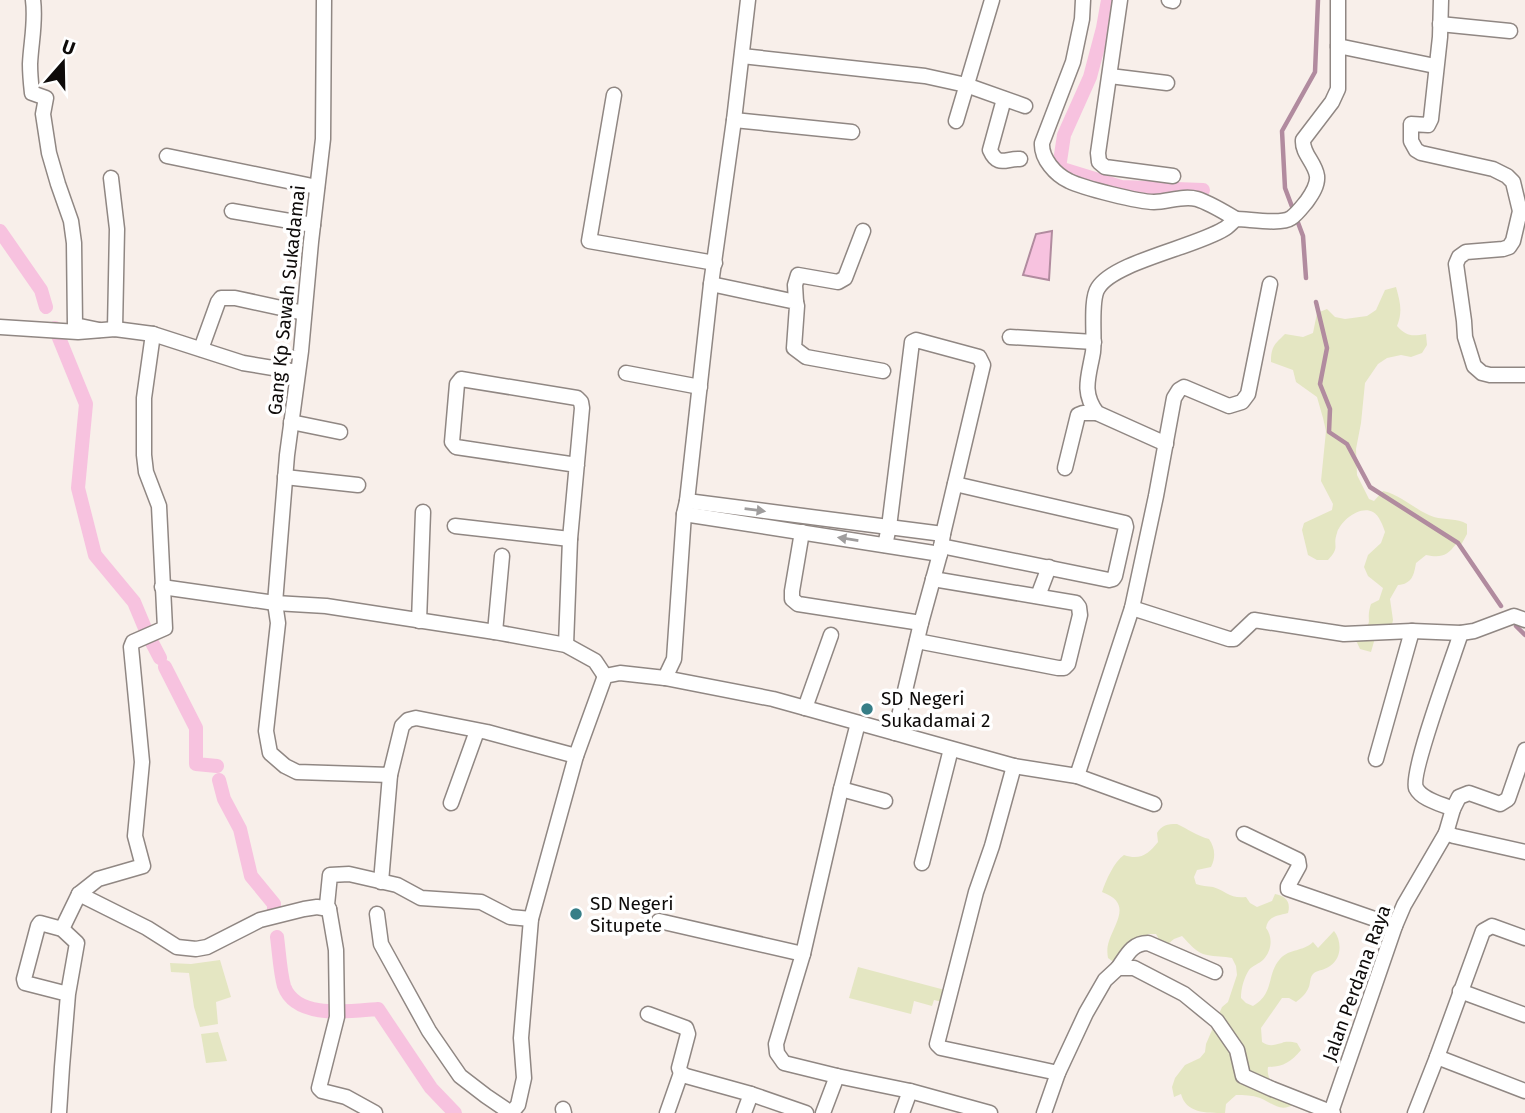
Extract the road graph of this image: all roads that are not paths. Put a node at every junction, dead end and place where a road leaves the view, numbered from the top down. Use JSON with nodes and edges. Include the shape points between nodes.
{"nodes":[{"id":1,"x":33,"y":0,"type":"edge"},
{"id":2,"x":324,"y":0,"type":"edge"},
{"id":3,"x":748,"y":0,"type":"edge"},
{"id":4,"x":992,"y":0,"type":"edge"},
{"id":5,"x":1083,"y":0,"type":"edge"},
{"id":6,"x":1120,"y":0,"type":"edge"},
{"id":7,"x":1338,"y":0,"type":"edge"},
{"id":8,"x":1441,"y":0,"type":"edge"},
{"id":9,"x":1440,"y":24,"type":"junction"},
{"id":10,"x":1510,"y":31,"type":"dead end"},
{"id":11,"x":1338,"y":46,"type":"junction"},
{"id":12,"x":742,"y":56,"type":"junction"},
{"id":13,"x":1435,"y":66,"type":"junction"},
{"id":14,"x":1110,"y":76,"type":"junction"},
{"id":15,"x":1167,"y":83,"type":"dead end"},
{"id":16,"x":966,"y":85,"type":"junction"},
{"id":17,"x":614,"y":95,"type":"dead end"},
{"id":18,"x":1004,"y":99,"type":"junction"},
{"id":19,"x":1025,"y":106,"type":"dead end"},
{"id":20,"x":734,"y":120,"type":"junction"},
{"id":21,"x":956,"y":121,"type":"dead end"},
{"id":22,"x":852,"y":132,"type":"dead end"},
{"id":23,"x":167,"y":156,"type":"dead end"},
{"id":24,"x":1020,"y":159,"type":"dead end"},
{"id":25,"x":1173,"y":176,"type":"dead end"},
{"id":26,"x":111,"y":178,"type":"dead end"},
{"id":27,"x":317,"y":187,"type":"junction"},
{"id":28,"x":232,"y":211,"type":"dead end"},
{"id":29,"x":1236,"y":219,"type":"junction"},
{"id":30,"x":313,"y":225,"type":"junction"},
{"id":31,"x":863,"y":231,"type":"dead end"},
{"id":32,"x":715,"y":263,"type":"junction"},
{"id":33,"x":711,"y":284,"type":"junction"},
{"id":34,"x":1270,"y":285,"type":"dead end"},
{"id":35,"x":796,"y":302,"type":"junction"},
{"id":36,"x":304,"y":313,"type":"junction"},
{"id":37,"x":0,"y":327,"type":"edge"},
{"id":38,"x":116,"y":329,"type":"junction"},
{"id":39,"x":99,"y":330,"type":"junction"},
{"id":40,"x":153,"y":334,"type":"junction"},
{"id":41,"x":1010,"y":337,"type":"dead end"},
{"id":42,"x":1094,"y":342,"type":"junction"},
{"id":43,"x":201,"y":349,"type":"junction"},
{"id":44,"x":883,"y":371,"type":"dead end"},
{"id":45,"x":297,"y":372,"type":"junction"},
{"id":46,"x":626,"y":373,"type":"dead end"},
{"id":47,"x":1525,"y":375,"type":"edge"},
{"id":48,"x":700,"y":387,"type":"junction"},
{"id":49,"x":1097,"y":413,"type":"junction"},
{"id":50,"x":292,"y":422,"type":"junction"},
{"id":51,"x":340,"y":432,"type":"dead end"},
{"id":52,"x":1166,"y":444,"type":"junction"},
{"id":53,"x":577,"y":465,"type":"junction"},
{"id":54,"x":1065,"y":468,"type":"dead end"},
{"id":55,"x":285,"y":477,"type":"junction"},
{"id":56,"x":955,"y":484,"type":"junction"},
{"id":57,"x":358,"y":485,"type":"dead end"},
{"id":58,"x":686,"y":508,"type":"junction"},
{"id":59,"x":423,"y":512,"type":"dead end"},
{"id":60,"x":781,"y":513,"type":"junction"},
{"id":61,"x":455,"y":526,"type":"dead end"},
{"id":62,"x":889,"y":527,"type":"junction"},
{"id":63,"x":780,"y":529,"type":"junction"},
{"id":64,"x":802,"y":532,"type":"junction"},
{"id":65,"x":570,"y":539,"type":"junction"},
{"id":66,"x":885,"y":545,"type":"junction"},
{"id":67,"x":941,"y":545,"type":"junction"},
{"id":68,"x":502,"y":556,"type":"dead end"},
{"id":69,"x":1049,"y":567,"type":"junction"},
{"id":70,"x":933,"y":579,"type":"junction"},
{"id":71,"x":162,"y":587,"type":"junction"},
{"id":72,"x":1038,"y":596,"type":"junction"},
{"id":73,"x":275,"y":603,"type":"junction"},
{"id":74,"x":1132,"y":608,"type":"junction"},
{"id":75,"x":1525,"y":620,"type":"edge"},
{"id":76,"x":419,"y":621,"type":"junction"},
{"id":77,"x":921,"y":623,"type":"junction"},
{"id":78,"x":1412,"y":631,"type":"junction"},
{"id":79,"x":495,"y":632,"type":"junction"},
{"id":80,"x":1461,"y":633,"type":"junction"},
{"id":81,"x":831,"y":635,"type":"dead end"},
{"id":82,"x":917,"y":641,"type":"junction"},
{"id":83,"x":566,"y":645,"type":"junction"},
{"id":84,"x":605,"y":676,"type":"junction"},
{"id":85,"x":665,"y":678,"type":"junction"},
{"id":86,"x":805,"y":708,"type":"junction"},
{"id":87,"x":858,"y":723,"type":"junction"},
{"id":88,"x":477,"y":731,"type":"junction"},
{"id":89,"x":895,"y":733,"type":"junction"},
{"id":90,"x":951,"y":749,"type":"junction"},
{"id":91,"x":1525,"y":750,"type":"edge"},
{"id":92,"x":576,"y":757,"type":"junction"},
{"id":93,"x":1376,"y":759,"type":"dead end"},
{"id":94,"x":1014,"y":766,"type":"junction"},
{"id":95,"x":390,"y":775,"type":"junction"},
{"id":96,"x":1077,"y":776,"type":"junction"},
{"id":97,"x":841,"y":789,"type":"junction"},
{"id":98,"x":885,"y":801,"type":"dead end"},
{"id":99,"x":451,"y":803,"type":"dead end"},
{"id":100,"x":1154,"y":804,"type":"dead end"},
{"id":101,"x":1453,"y":808,"type":"junction"},
{"id":102,"x":1446,"y":833,"type":"junction"},
{"id":103,"x":1244,"y":834,"type":"dead end"},
{"id":104,"x":1525,"y":852,"type":"edge"},
{"id":105,"x":922,"y":863,"type":"dead end"},
{"id":106,"x":381,"y":882,"type":"junction"},
{"id":107,"x":79,"y":894,"type":"junction"},
{"id":108,"x":329,"y":909,"type":"junction"},
{"id":109,"x":377,"y":914,"type":"dead end"},
{"id":110,"x":531,"y":919,"type":"junction"},
{"id":111,"x":659,"y":921,"type":"dead end"},
{"id":112,"x":1395,"y":926,"type":"junction"},
{"id":113,"x":62,"y":929,"type":"junction"},
{"id":114,"x":1525,"y":938,"type":"edge"},
{"id":115,"x":803,"y":954,"type":"junction"},
{"id":116,"x":1118,"y":968,"type":"junction"},
{"id":117,"x":1215,"y":972,"type":"dead end"},
{"id":118,"x":1460,"y":990,"type":"junction"},
{"id":119,"x":68,"y":994,"type":"junction"},
{"id":120,"x":648,"y":1014,"type":"dead end"},
{"id":121,"x":1525,"y":1015,"type":"edge"},
{"id":122,"x":1437,"y":1057,"type":"junction"},
{"id":123,"x":681,"y":1073,"type":"junction"},
{"id":124,"x":1058,"y":1073,"type":"junction"},
{"id":125,"x":837,"y":1076,"type":"junction"},
{"id":126,"x":910,"y":1091,"type":"junction"},
{"id":127,"x":1525,"y":1091,"type":"edge"},
{"id":128,"x":751,"y":1094,"type":"junction"},
{"id":129,"x":1327,"y":1112,"type":"edge"},
{"id":130,"x":60,"y":1113,"type":"edge"},
{"id":131,"x":375,"y":1113,"type":"edge"},
{"id":132,"x":511,"y":1113,"type":"edge"},
{"id":133,"x":667,"y":1113,"type":"edge"},
{"id":134,"x":744,"y":1113,"type":"edge"},
{"id":135,"x":806,"y":1113,"type":"edge"},
{"id":136,"x":823,"y":1113,"type":"edge"},
{"id":137,"x":902,"y":1113,"type":"edge"},
{"id":138,"x":990,"y":1113,"type":"edge"},
{"id":139,"x":1044,"y":1113,"type":"edge"},
{"id":140,"x":1415,"y":1113,"type":"edge"}],
"edges":[{"from":1,"to":39,"type":"street","via":[[32,93],[46,98],[43,114],[49,153],[71,221],[75,325]]},
{"from":2,"to":27,"type":"street","name":"Gang Kp Sawah Sukadamai","via":[[323,139]]},
{"from":3,"to":12,"type":"street"},
{"from":4,"to":16,"type":"street"},
{"from":5,"to":29,"type":"street","via":[[1073,62],[1042,143],[1051,167],[1068,181],[1151,202],[1196,198]]},
{"from":6,"to":14,"type":"street"},
{"from":7,"to":11,"type":"street"},
{"from":8,"to":9,"type":"street"},
{"from":9,"to":10,"type":"street"},
{"from":9,"to":13,"type":"street"},
{"from":11,"to":13,"type":"street"},
{"from":11,"to":29,"type":"street","via":[[1338,89],[1303,140],[1317,178],[1311,195],[1290,219]]},
{"from":12,"to":16,"type":"street","via":[[925,76]]},
{"from":12,"to":20,"type":"street"},
{"from":13,"to":47,"type":"street","via":[[1430,122],[1411,124],[1416,150],[1507,176],[1520,211],[1510,247],[1465,252],[1459,257],[1456,264],[1465,337],[1474,366],[1482,373]]},
{"from":14,"to":15,"type":"street"},
{"from":14,"to":25,"type":"street","via":[[1099,162],[1105,167]]},
{"from":16,"to":18,"type":"street"},
{"from":16,"to":21,"type":"street"},
{"from":17,"to":32,"type":"street","via":[[589,241]]},
{"from":18,"to":19,"type":"street"},
{"from":18,"to":24,"type":"street","via":[[990,150],[1000,161]]},
{"from":20,"to":22,"type":"street"},
{"from":20,"to":32,"type":"street"},
{"from":23,"to":27,"type":"street"},
{"from":26,"to":38,"type":"street","via":[[117,229]]},
{"from":27,"to":30,"type":"street","name":"Gang Kp Sawah Sukadamai"},
{"from":28,"to":30,"type":"street"},
{"from":29,"to":42,"type":"street","via":[[1198,242],[1108,277],[1094,298]]},
{"from":30,"to":36,"type":"street","name":"Gang Kp Sawah Sukadamai"},
{"from":31,"to":35,"type":"street","via":[[845,278],[838,282],[798,275]]},
{"from":32,"to":33,"type":"street"},
{"from":33,"to":35,"type":"street"},
{"from":33,"to":48,"type":"street"},
{"from":34,"to":52,"type":"street","via":[[1248,394],[1242,402],[1229,406],[1184,387],[1179,390]]},
{"from":35,"to":44,"type":"street","via":[[797,351],[806,357]]},
{"from":36,"to":43,"type":"street","via":[[221,298]]},
{"from":36,"to":45,"type":"street","name":"Gang Kp Sawah Sukadamai"},
{"from":37,"to":39,"type":"street"},
{"from":38,"to":39,"type":"street"},
{"from":38,"to":40,"type":"street"},
{"from":40,"to":43,"type":"street"},
{"from":40,"to":71,"type":"street","via":[[144,398],[144,455],[159,506]]},
{"from":41,"to":42,"type":"street"},
{"from":42,"to":49,"type":"street","via":[[1087,389]]},
{"from":43,"to":45,"type":"street","via":[[243,363]]},
{"from":45,"to":50,"type":"street","name":"Gang Kp Sawah Sukadamai"},
{"from":46,"to":48,"type":"street"},
{"from":48,"to":58,"type":"street"},
{"from":49,"to":52,"type":"street"},
{"from":49,"to":54,"type":"street","via":[[1078,415]]},
{"from":50,"to":51,"type":"street"},
{"from":50,"to":55,"type":"street","name":"Gang Kp Sawah Sukadamai"},
{"from":52,"to":74,"type":"street"},
{"from":53,"to":53,"type":"street","via":[[456,447],[452,442],[458,381],[577,398],[582,408]]},
{"from":53,"to":65,"type":"street"},
{"from":55,"to":57,"type":"street"},
{"from":55,"to":73,"type":"street","name":"Gang Kp Sawah Sukadamai"},
{"from":56,"to":62,"type":"street","via":[[983,365],[979,357],[916,340],[911,345]]},
{"from":56,"to":67,"type":"street"},
{"from":56,"to":69,"type":"street","via":[[1125,523],[1113,579]]},
{"from":58,"to":60,"type":"street","one_way":true},
{"from":58,"to":63,"type":"street"},
{"from":58,"to":85,"type":"street","via":[[674,659]]},
{"from":59,"to":76,"type":"street"},
{"from":60,"to":62,"type":"street"},
{"from":60,"to":63,"type":"street"},
{"from":61,"to":65,"type":"street"},
{"from":62,"to":66,"type":"street"},
{"from":62,"to":67,"type":"street"},
{"from":63,"to":64,"type":"street"},
{"from":66,"to":64,"type":"street","one_way":true},
{"from":64,"to":77,"type":"street","via":[[792,591],[798,604]]},
{"from":65,"to":83,"type":"street"},
{"from":66,"to":67,"type":"street"},
{"from":67,"to":69,"type":"street"},
{"from":67,"to":70,"type":"street"},
{"from":68,"to":79,"type":"street"},
{"from":69,"to":72,"type":"street"},
{"from":70,"to":72,"type":"street"},
{"from":70,"to":77,"type":"street"},
{"from":71,"to":73,"type":"street"},
{"from":71,"to":107,"type":"street","via":[[165,628],[131,647],[142,762],[135,836],[143,866],[98,879]]},
{"from":72,"to":82,"type":"street","via":[[1079,607],[1064,668]]},
{"from":73,"to":76,"type":"street"},
{"from":73,"to":95,"type":"street","name":"Gang Kp Sawah Sukadamai","via":[[278,623],[266,731],[270,753],[297,772]]},
{"from":74,"to":78,"type":"street","via":[[1229,639],[1254,620],[1344,634]]},
{"from":74,"to":96,"type":"street"},
{"from":75,"to":80,"type":"street","via":[[1514,616]]},
{"from":76,"to":79,"type":"street"},
{"from":77,"to":82,"type":"street"},
{"from":78,"to":80,"type":"street"},
{"from":78,"to":93,"type":"street"},
{"from":79,"to":83,"type":"street"},
{"from":80,"to":101,"type":"street","via":[[1415,781],[1417,790],[1430,800]]},
{"from":81,"to":86,"type":"street"},
{"from":82,"to":89,"type":"street"},
{"from":83,"to":84,"type":"street","via":[[595,661]]},
{"from":84,"to":85,"type":"street"},
{"from":84,"to":92,"type":"street"},
{"from":85,"to":86,"type":"street"},
{"from":86,"to":87,"type":"street"},
{"from":87,"to":89,"type":"street"},
{"from":87,"to":97,"type":"street"},
{"from":88,"to":92,"type":"street"},
{"from":88,"to":95,"type":"street","via":[[408,719],[402,726]]},
{"from":88,"to":99,"type":"street"},
{"from":89,"to":90,"type":"street"},
{"from":90,"to":94,"type":"street"},
{"from":90,"to":105,"type":"street"},
{"from":91,"to":101,"type":"street","via":[[1508,799],[1500,804],[1469,793],[1459,797]]},
{"from":92,"to":110,"type":"street"},
{"from":94,"to":96,"type":"street"},
{"from":94,"to":124,"type":"street","via":[[937,1044]]},
{"from":95,"to":106,"type":"street"},
{"from":96,"to":100,"type":"street"},
{"from":97,"to":98,"type":"street"},
{"from":97,"to":115,"type":"street"},
{"from":101,"to":102,"type":"street","name":"Jalan Perdana Raya"},
{"from":102,"to":104,"type":"street"},
{"from":102,"to":112,"type":"street","name":"Jalan Perdana Raya"},
{"from":103,"to":112,"type":"street","via":[[1298,860],[1289,889]]},
{"from":106,"to":108,"type":"street","via":[[349,874],[330,875]]},
{"from":106,"to":110,"type":"street","via":[[421,898],[481,902],[510,917]]},
{"from":107,"to":108,"type":"street","via":[[177,947],[196,949],[260,919],[303,909]]},
{"from":107,"to":113,"type":"street"},
{"from":108,"to":131,"type":"street","via":[[336,950],[337,1017],[319,1088]]},
{"from":109,"to":132,"type":"street","via":[[381,944],[436,1041],[460,1076]]},
{"from":110,"to":132,"type":"street","via":[[521,1038],[524,1078],[518,1105]]},
{"from":111,"to":115,"type":"street"},
{"from":112,"to":129,"type":"street","name":"Jalan Perdana Raya"},
{"from":113,"to":119,"type":"street","via":[[77,943]]},
{"from":113,"to":119,"type":"street","via":[[40,923],[24,979]]},
{"from":114,"to":118,"type":"street","via":[[1492,926],[1483,931]]},
{"from":115,"to":125,"type":"street","via":[[776,1053],[783,1063]]},
{"from":116,"to":117,"type":"street","via":[[1133,947],[1148,943]]},
{"from":116,"to":124,"type":"street","via":[[1105,980],[1086,1013]]},
{"from":116,"to":129,"type":"street","via":[[1134,968],[1184,995],[1217,1021],[1237,1050],[1243,1076]]},
{"from":118,"to":121,"type":"street"},
{"from":118,"to":122,"type":"street"},
{"from":119,"to":130,"type":"street"},
{"from":120,"to":123,"type":"street","via":[[686,1028]]},
{"from":122,"to":127,"type":"street"},
{"from":122,"to":140,"type":"street"},
{"from":123,"to":128,"type":"street"},
{"from":123,"to":133,"type":"street"},
{"from":124,"to":139,"type":"street"},
{"from":125,"to":126,"type":"street"},
{"from":125,"to":136,"type":"street"},
{"from":126,"to":137,"type":"street"},
{"from":126,"to":138,"type":"street"},
{"from":128,"to":134,"type":"street"},
{"from":128,"to":135,"type":"street"}]}
